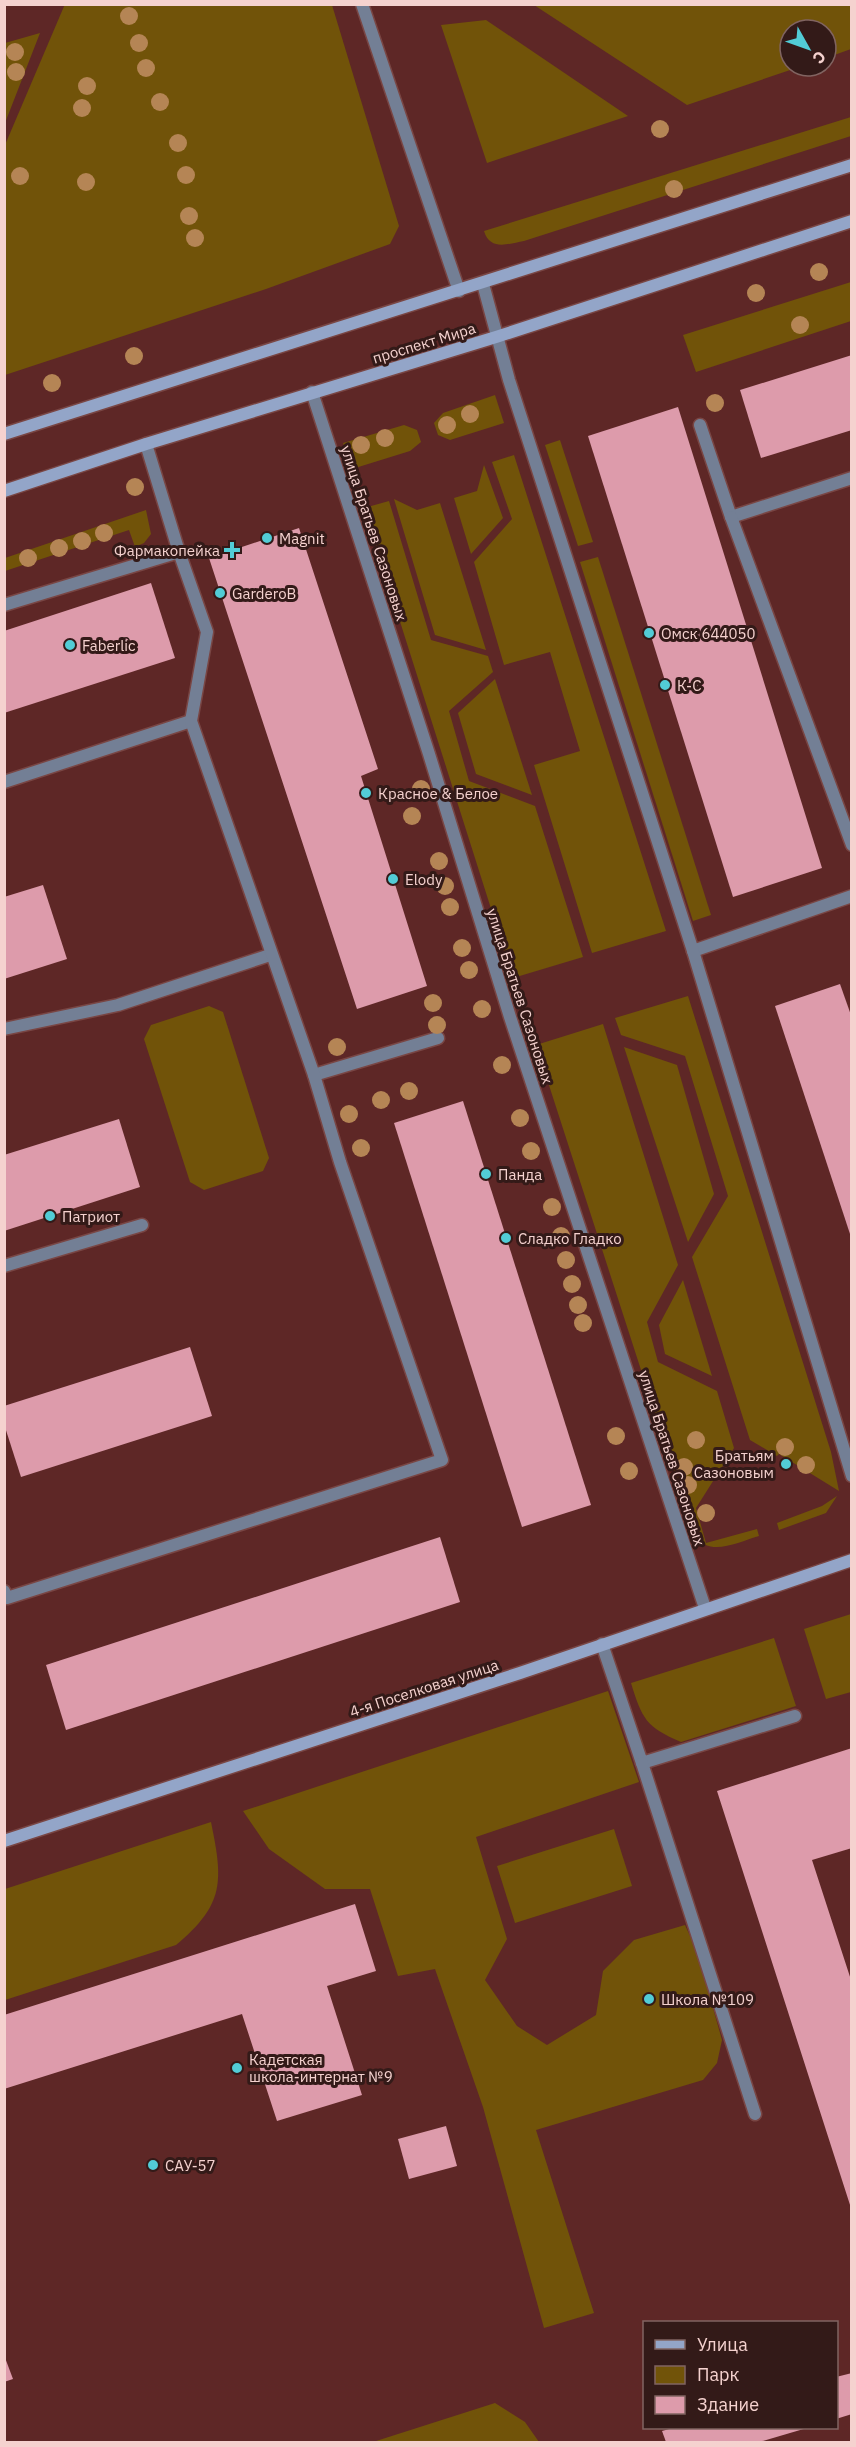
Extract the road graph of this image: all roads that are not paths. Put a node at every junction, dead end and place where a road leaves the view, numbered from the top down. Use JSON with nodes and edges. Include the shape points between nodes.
{"nodes":[{"id":1,"x":362,"y":4,"type":"edge"},
{"id":2,"x":852,"y":165,"type":"edge"},
{"id":3,"x":852,"y":221,"type":"edge"},
{"id":4,"x":483,"y":284,"type":"junction"},
{"id":5,"x":459,"y":291,"type":"junction"},
{"id":6,"x":496,"y":337,"type":"junction"},
{"id":7,"x":312,"y":392,"type":"junction"},
{"id":8,"x":700,"y":425,"type":"dead end"},
{"id":9,"x":4,"y":434,"type":"edge"},
{"id":10,"x":146,"y":444,"type":"junction"},
{"id":11,"x":852,"y":478,"type":"edge"},
{"id":12,"x":4,"y":491,"type":"edge"},
{"id":13,"x":730,"y":517,"type":"junction"},
{"id":14,"x":179,"y":552,"type":"junction"},
{"id":15,"x":4,"y":606,"type":"edge"},
{"id":16,"x":191,"y":721,"type":"junction"},
{"id":17,"x":4,"y":782,"type":"edge"},
{"id":18,"x":852,"y":844,"type":"edge"},
{"id":19,"x":852,"y":896,"type":"edge"},
{"id":20,"x":693,"y":951,"type":"junction"},
{"id":21,"x":270,"y":955,"type":"junction"},
{"id":22,"x":4,"y":1029,"type":"edge"},
{"id":23,"x":438,"y":1038,"type":"dead end"},
{"id":24,"x":314,"y":1075,"type":"junction"},
{"id":25,"x":142,"y":1225,"type":"dead end"},
{"id":26,"x":4,"y":1266,"type":"edge"},
{"id":27,"x":852,"y":1476,"type":"edge"},
{"id":28,"x":852,"y":1560,"type":"edge"},
{"id":29,"x":4,"y":1591,"type":"edge"},
{"id":30,"x":705,"y":1608,"type":"junction"},
{"id":31,"x":602,"y":1644,"type":"junction"},
{"id":32,"x":795,"y":1716,"type":"dead end"},
{"id":33,"x":642,"y":1763,"type":"junction"},
{"id":34,"x":4,"y":1841,"type":"edge"},
{"id":35,"x":755,"y":2114,"type":"dead end"}],
"edges":[{"from":1,"to":5,"type":"street"},
{"from":2,"to":4,"type":"main road"},
{"from":3,"to":6,"type":"main road","name":"проспект Мира"},
{"from":4,"to":5,"type":"main road"},
{"from":4,"to":6,"type":"street"},
{"from":5,"to":9,"type":"main road"},
{"from":6,"to":7,"type":"main road","name":"проспект Мира"},
{"from":6,"to":20,"type":"street"},
{"from":7,"to":10,"type":"main road","name":"проспект Мира"},
{"from":7,"to":30,"type":"street","name":"улица Братьев Сазоновых","via":[[510,1017]]},
{"from":8,"to":13,"type":"street"},
{"from":10,"to":12,"type":"main road","name":"проспект Мира"},
{"from":10,"to":14,"type":"street"},
{"from":11,"to":13,"type":"street"},
{"from":13,"to":18,"type":"street"},
{"from":14,"to":15,"type":"street"},
{"from":14,"to":16,"type":"street","via":[[207,632]]},
{"from":16,"to":17,"type":"street"},
{"from":16,"to":21,"type":"street"},
{"from":19,"to":20,"type":"street"},
{"from":20,"to":27,"type":"street"},
{"from":21,"to":22,"type":"street","via":[[118,1005]]},
{"from":21,"to":24,"type":"street"},
{"from":23,"to":24,"type":"street"},
{"from":24,"to":29,"type":"street","via":[[442,1460],[7,1598]]},
{"from":25,"to":26,"type":"street"},
{"from":28,"to":30,"type":"main road","name":"4-я Поселковая улица"},
{"from":30,"to":31,"type":"main road","name":"4-я Поселковая улица"},
{"from":31,"to":33,"type":"street"},
{"from":31,"to":34,"type":"main road","name":"4-я Поселковая улица"},
{"from":32,"to":33,"type":"street"},
{"from":33,"to":35,"type":"street"}]}
